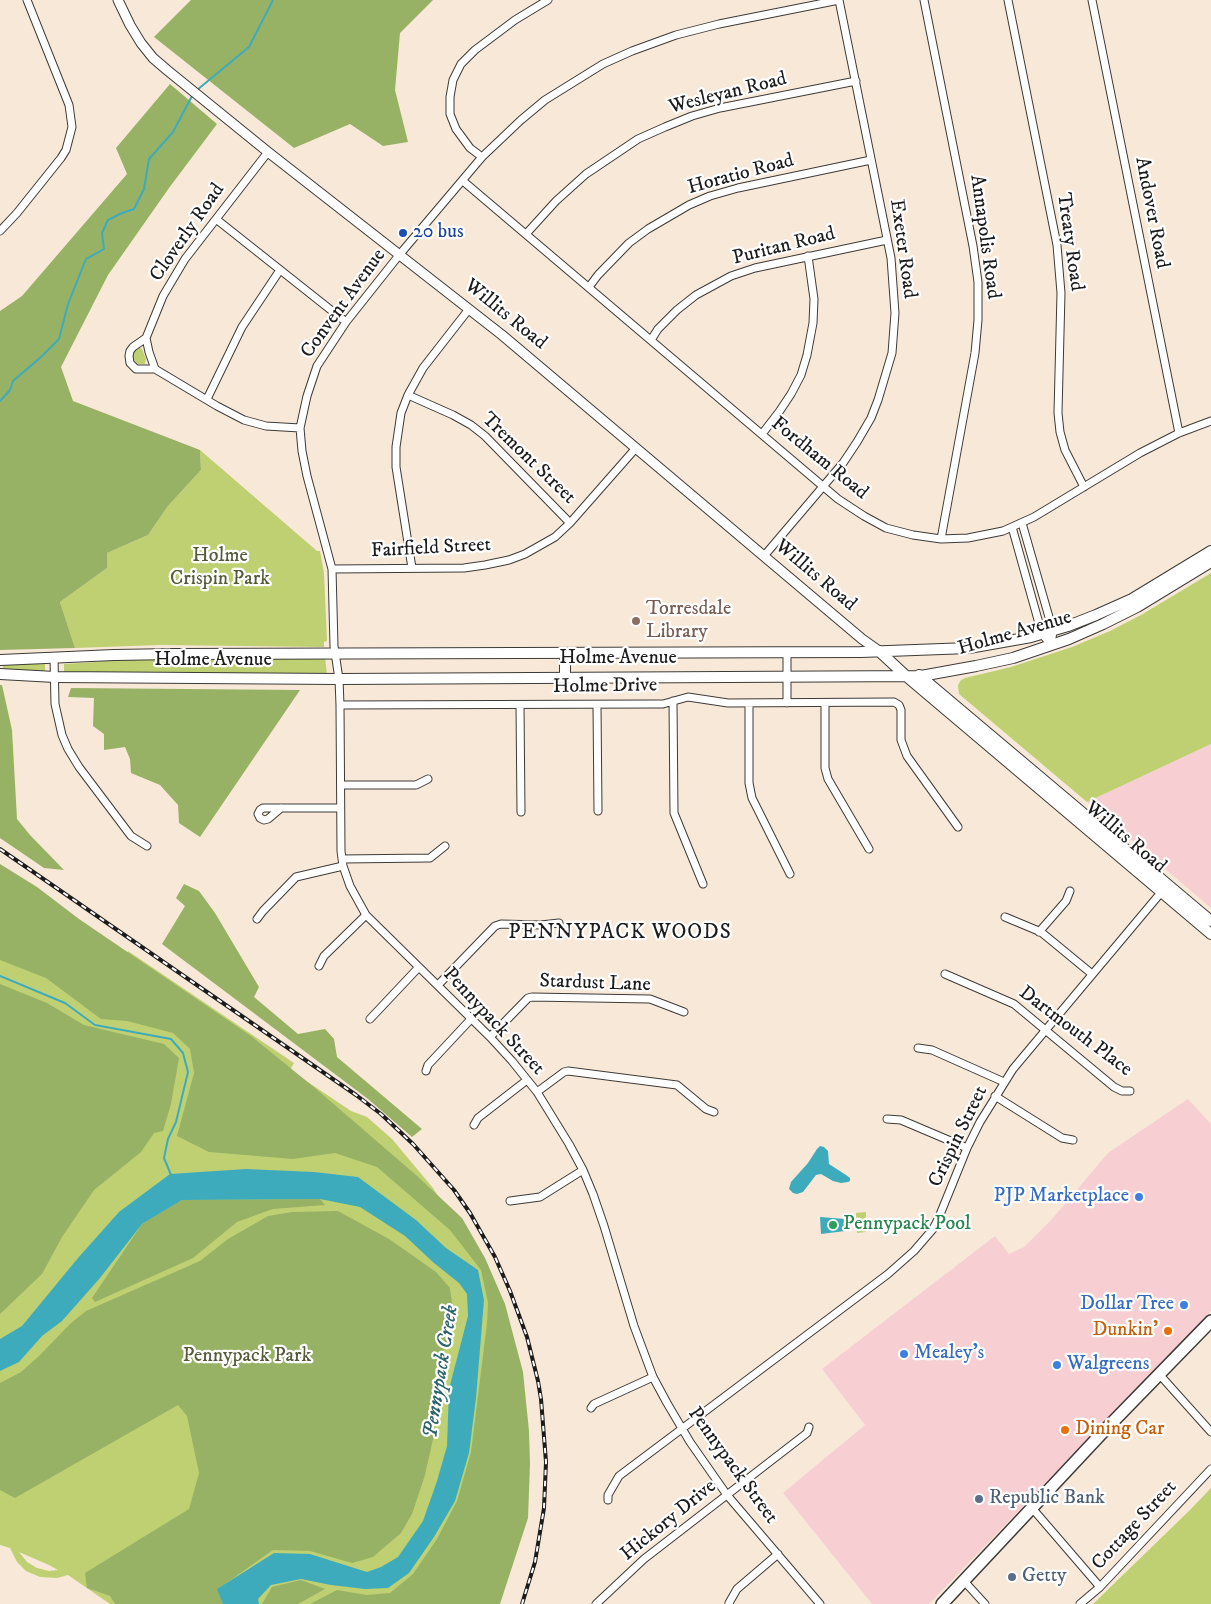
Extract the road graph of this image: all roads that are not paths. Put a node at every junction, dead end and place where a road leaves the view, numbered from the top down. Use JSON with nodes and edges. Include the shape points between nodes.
{"nodes":[{"id":1,"x":27,"y":0,"type":"edge"},
{"id":2,"x":118,"y":0,"type":"edge"},
{"id":3,"x":548,"y":0,"type":"edge"},
{"id":4,"x":839,"y":0,"type":"edge"},
{"id":5,"x":924,"y":0,"type":"edge"},
{"id":6,"x":1008,"y":0,"type":"edge"},
{"id":7,"x":1092,"y":0,"type":"edge"},
{"id":8,"x":856,"y":81,"type":"junction"},
{"id":9,"x":268,"y":152,"type":"junction"},
{"id":10,"x":482,"y":157,"type":"junction"},
{"id":11,"x":871,"y":160,"type":"junction"},
{"id":12,"x":463,"y":181,"type":"junction"},
{"id":13,"x":216,"y":219,"type":"junction"},
{"id":14,"x":0,"y":231,"type":"edge"},
{"id":15,"x":526,"y":234,"type":"junction"},
{"id":16,"x":888,"y":240,"type":"junction"},
{"id":17,"x":400,"y":254,"type":"junction"},
{"id":18,"x":808,"y":256,"type":"junction"},
{"id":19,"x":280,"y":270,"type":"junction"},
{"id":20,"x":589,"y":287,"type":"junction"},
{"id":21,"x":469,"y":309,"type":"junction"},
{"id":22,"x":346,"y":322,"type":"junction"},
{"id":23,"x":146,"y":338,"type":"junction"},
{"id":24,"x":651,"y":340,"type":"junction"},
{"id":25,"x":156,"y":369,"type":"junction"},
{"id":26,"x":408,"y":395,"type":"junction"},
{"id":27,"x":207,"y":399,"type":"junction"},
{"id":28,"x":1211,"y":421,"type":"edge"},
{"id":29,"x":300,"y":428,"type":"junction"},
{"id":30,"x":1179,"y":433,"type":"junction"},
{"id":31,"x":762,"y":434,"type":"junction"},
{"id":32,"x":636,"y":448,"type":"junction"},
{"id":33,"x":824,"y":486,"type":"junction"},
{"id":34,"x":1084,"y":487,"type":"junction"},
{"id":35,"x":570,"y":522,"type":"junction"},
{"id":36,"x":1022,"y":523,"type":"junction"},
{"id":37,"x":1012,"y":527,"type":"junction"},
{"id":38,"x":941,"y":539,"type":"junction"},
{"id":39,"x":1211,"y":550,"type":"edge"},
{"id":40,"x":764,"y":556,"type":"junction"},
{"id":41,"x":1211,"y":562,"type":"edge"},
{"id":42,"x":332,"y":568,"type":"junction"},
{"id":43,"x":412,"y":568,"type":"junction"},
{"id":44,"x":1053,"y":631,"type":"junction"},
{"id":45,"x":1042,"y":634,"type":"junction"},
{"id":46,"x":1051,"y":645,"type":"junction"},
{"id":47,"x":879,"y":651,"type":"junction"},
{"id":48,"x":786,"y":652,"type":"junction"},
{"id":49,"x":335,"y":653,"type":"junction"},
{"id":50,"x":565,"y":653,"type":"junction"},
{"id":51,"x":54,"y":657,"type":"junction"},
{"id":52,"x":0,"y":660,"type":"edge"},
{"id":53,"x":0,"y":674,"type":"edge"},
{"id":54,"x":787,"y":676,"type":"junction"},
{"id":55,"x":906,"y":676,"type":"junction"},
{"id":56,"x":922,"y":676,"type":"junction"},
{"id":57,"x":55,"y":677,"type":"junction"},
{"id":58,"x":565,"y":677,"type":"junction"},
{"id":59,"x":339,"y":679,"type":"junction"},
{"id":60,"x":673,"y":701,"type":"junction"},
{"id":61,"x":748,"y":703,"type":"junction"},
{"id":62,"x":787,"y":703,"type":"junction"},
{"id":63,"x":825,"y":703,"type":"junction"},
{"id":64,"x":597,"y":704,"type":"junction"},
{"id":65,"x":340,"y":705,"type":"junction"},
{"id":66,"x":520,"y":705,"type":"junction"},
{"id":67,"x":428,"y":779,"type":"dead end"},
{"id":68,"x":341,"y":785,"type":"junction"},
{"id":69,"x":281,"y":808,"type":"dead end"},
{"id":70,"x":340,"y":808,"type":"junction"},
{"id":71,"x":598,"y":811,"type":"dead end"},
{"id":72,"x":521,"y":812,"type":"dead end"},
{"id":73,"x":958,"y":827,"type":"dead end"},
{"id":74,"x":147,"y":846,"type":"dead end"},
{"id":75,"x":445,"y":846,"type":"dead end"},
{"id":76,"x":870,"y":849,"type":"dead end"},
{"id":77,"x":342,"y":863,"type":"junction"},
{"id":78,"x":790,"y":874,"type":"dead end"},
{"id":79,"x":703,"y":884,"type":"dead end"},
{"id":80,"x":1165,"y":888,"type":"junction"},
{"id":81,"x":1070,"y":891,"type":"dead end"},
{"id":82,"x":366,"y":915,"type":"junction"},
{"id":83,"x":1005,"y":917,"type":"dead end"},
{"id":84,"x":257,"y":919,"type":"dead end"},
{"id":85,"x":1211,"y":921,"type":"edge"},
{"id":86,"x":560,"y":923,"type":"dead end"},
{"id":87,"x":1039,"y":932,"type":"junction"},
{"id":88,"x":1211,"y":934,"type":"edge"},
{"id":89,"x":319,"y":966,"type":"dead end"},
{"id":90,"x":419,"y":967,"type":"junction"},
{"id":91,"x":945,"y":974,"type":"dead end"},
{"id":92,"x":1092,"y":974,"type":"junction"},
{"id":93,"x":438,"y":985,"type":"junction"},
{"id":94,"x":684,"y":1012,"type":"dead end"},
{"id":95,"x":370,"y":1018,"type":"dead end"},
{"id":96,"x":471,"y":1019,"type":"junction"},
{"id":97,"x":1045,"y":1030,"type":"junction"},
{"id":98,"x":490,"y":1037,"type":"junction"},
{"id":99,"x":918,"y":1048,"type":"dead end"},
{"id":100,"x":426,"y":1071,"type":"dead end"},
{"id":101,"x":527,"y":1080,"type":"junction"},
{"id":102,"x":1004,"y":1082,"type":"junction"},
{"id":103,"x":1130,"y":1091,"type":"dead end"},
{"id":104,"x":537,"y":1092,"type":"junction"},
{"id":105,"x":995,"y":1096,"type":"junction"},
{"id":106,"x":714,"y":1112,"type":"dead end"},
{"id":107,"x":888,"y":1119,"type":"dead end"},
{"id":108,"x":474,"y":1125,"type":"dead end"},
{"id":109,"x":1073,"y":1140,"type":"dead end"},
{"id":110,"x":967,"y":1148,"type":"junction"},
{"id":111,"x":582,"y":1170,"type":"junction"},
{"id":112,"x":510,"y":1201,"type":"dead end"},
{"id":113,"x":1211,"y":1321,"type":"edge"},
{"id":114,"x":1159,"y":1374,"type":"junction"},
{"id":115,"x":653,"y":1377,"type":"junction"},
{"id":116,"x":591,"y":1408,"type":"dead end"},
{"id":117,"x":809,"y":1428,"type":"dead end"},
{"id":118,"x":683,"y":1429,"type":"junction"},
{"id":119,"x":1211,"y":1432,"type":"edge"},
{"id":120,"x":1211,"y":1469,"type":"edge"},
{"id":121,"x":727,"y":1494,"type":"junction"},
{"id":122,"x":608,"y":1500,"type":"dead end"},
{"id":123,"x":1032,"y":1508,"type":"junction"},
{"id":124,"x":778,"y":1554,"type":"junction"},
{"id":125,"x":964,"y":1581,"type":"junction"},
{"id":126,"x":1100,"y":1587,"type":"junction"},
{"id":127,"x":729,"y":1603,"type":"edge"},
{"id":128,"x":596,"y":1604,"type":"edge"},
{"id":129,"x":820,"y":1604,"type":"edge"},
{"id":130,"x":942,"y":1604,"type":"edge"},
{"id":131,"x":984,"y":1604,"type":"edge"},
{"id":132,"x":1080,"y":1604,"type":"edge"}],
"edges":[{"from":1,"to":14,"type":"street","via":[[69,105],[72,127],[66,150]]},
{"from":2,"to":9,"type":"street","name":"Willits Road","via":[[141,43],[160,64]]},
{"from":3,"to":10,"type":"street","via":[[475,50],[461,64],[453,80],[450,114],[470,148]]},
{"from":4,"to":8,"type":"street","name":"Exeter Road"},
{"from":4,"to":10,"type":"street","name":"Convent Avenue","via":[[719,24],[632,51],[603,64],[545,100]]},
{"from":5,"to":38,"type":"street","name":"Annapolis Road","via":[[978,282],[975,353]]},
{"from":6,"to":34,"type":"street","name":"Treaty Road","via":[[1057,245],[1061,293],[1060,432],[1065,450]]},
{"from":7,"to":30,"type":"street","name":"Andover Road"},
{"from":8,"to":11,"type":"street","name":"Exeter Road"},
{"from":8,"to":15,"type":"street","name":"Wesleyan Road","via":[[720,108],[638,139],[586,174]]},
{"from":9,"to":13,"type":"street","name":"Cloverly Road"},
{"from":9,"to":17,"type":"street","name":"Willits Road"},
{"from":10,"to":12,"type":"street","name":"Convent Avenue"},
{"from":11,"to":16,"type":"street","name":"Exeter Road"},
{"from":11,"to":20,"type":"street","name":"Horatio Road","via":[[738,188],[689,205],[629,244]]},
{"from":12,"to":15,"type":"street","name":"Fordham Road"},
{"from":12,"to":17,"type":"street","name":"Convent Avenue"},
{"from":13,"to":19,"type":"street"},
{"from":13,"to":23,"type":"street","name":"Cloverly Road","via":[[175,274]]},
{"from":15,"to":20,"type":"street","name":"Fordham Road"},
{"from":16,"to":18,"type":"street","name":"Puritan Road"},
{"from":16,"to":33,"type":"street","name":"Exeter Road","via":[[895,313],[892,353],[871,418]]},
{"from":17,"to":21,"type":"street","name":"Willits Road"},
{"from":17,"to":22,"type":"street","name":"Convent Avenue"},
{"from":18,"to":24,"type":"street","name":"Puritan Road","via":[[755,268],[713,284],[677,310]]},
{"from":18,"to":31,"type":"street","via":[[814,299],[807,355],[791,394]]},
{"from":19,"to":22,"type":"street"},
{"from":19,"to":27,"type":"street","via":[[242,327]]},
{"from":20,"to":24,"type":"street","name":"Fordham Road"},
{"from":21,"to":26,"type":"street","via":[[423,368]]},
{"from":21,"to":32,"type":"street","name":"Willits Road"},
{"from":22,"to":29,"type":"street","name":"Convent Avenue","via":[[317,366],[306,396]]},
{"from":23,"to":25,"type":"street"},
{"from":23,"to":25,"type":"street","name":"Cloverly Road","via":[[130,351],[130,363],[136,369]]},
{"from":24,"to":31,"type":"street","name":"Fordham Road"},
{"from":25,"to":27,"type":"street"},
{"from":26,"to":35,"type":"street","name":"Tremont Street","via":[[471,425]]},
{"from":26,"to":43,"type":"street","via":[[398,429],[396,467]]},
{"from":27,"to":29,"type":"street","via":[[244,420],[266,426]]},
{"from":28,"to":30,"type":"street","name":"Fordham Road"},
{"from":29,"to":42,"type":"street","name":"Convent Avenue","via":[[307,476]]},
{"from":30,"to":34,"type":"street","name":"Fordham Road"},
{"from":31,"to":33,"type":"street","name":"Fordham Road"},
{"from":32,"to":35,"type":"street","name":"Fairfield Street"},
{"from":32,"to":40,"type":"street","name":"Willits Road"},
{"from":33,"to":38,"type":"street","name":"Fordham Road","via":[[838,499],[886,528],[913,536]]},
{"from":33,"to":40,"type":"street","name":"Exeter Road"},
{"from":34,"to":36,"type":"street","name":"Fordham Road"},
{"from":35,"to":43,"type":"street","name":"Fairfield Street","via":[[556,537],[509,560],[464,568]]},
{"from":36,"to":37,"type":"street","name":"Fordham Road"},
{"from":36,"to":44,"type":"street"},
{"from":37,"to":38,"type":"street","name":"Fordham Road","via":[[988,535]]},
{"from":37,"to":45,"type":"street"},
{"from":39,"to":44,"type":"main road","name":"Holme Avenue","via":[[1120,604]]},
{"from":40,"to":47,"type":"street","name":"Willits Road"},
{"from":41,"to":46,"type":"main road","name":"Holme Avenue","via":[[1137,607]]},
{"from":42,"to":43,"type":"street","name":"Fairfield Street"},
{"from":42,"to":49,"type":"street","name":"Convent Avenue"},
{"from":44,"to":45,"type":"main road","name":"Holme Avenue"},
{"from":44,"to":46,"type":"street"},
{"from":45,"to":46,"type":"street"},
{"from":45,"to":47,"type":"main road","name":"Holme Avenue","via":[[982,646]]},
{"from":46,"to":56,"type":"main road","name":"Holme Avenue","via":[[994,662]]},
{"from":47,"to":48,"type":"main road","name":"Holme Avenue"},
{"from":47,"to":55,"type":"main road","name":"Willits Road"},
{"from":47,"to":56,"type":"main road","name":"Willits Road"},
{"from":48,"to":50,"type":"main road","name":"Holme Avenue"},
{"from":48,"to":54,"type":"street"},
{"from":49,"to":50,"type":"main road","name":"Holme Avenue"},
{"from":49,"to":51,"type":"main road","name":"Holme Avenue"},
{"from":49,"to":59,"type":"street","name":"Pennypack Street"},
{"from":50,"to":58,"type":"main road"},
{"from":51,"to":52,"type":"main road","name":"Holme Avenue"},
{"from":51,"to":57,"type":"street"},
{"from":53,"to":57,"type":"main road","name":"Holme Avenue"},
{"from":54,"to":55,"type":"main road","name":"Holme Avenue"},
{"from":54,"to":58,"type":"main road","name":"Holme Avenue"},
{"from":54,"to":62,"type":"street"},
{"from":55,"to":56,"type":"main road","name":"Holme Avenue"},
{"from":55,"to":80,"type":"main road","name":"Willits Road"},
{"from":56,"to":80,"type":"main road","name":"Willits Road"},
{"from":57,"to":59,"type":"main road","name":"Holme Avenue"},
{"from":57,"to":74,"type":"street","via":[[56,712],[68,749],[131,836]]},
{"from":58,"to":59,"type":"main road","name":"Holme Avenue"},
{"from":59,"to":65,"type":"street","name":"Pennypack Street"},
{"from":60,"to":61,"type":"street","name":"Holme Drive","via":[[688,697]]},
{"from":60,"to":64,"type":"street","name":"Holme Drive"},
{"from":60,"to":79,"type":"street","via":[[674,813]]},
{"from":61,"to":62,"type":"street","name":"Holme Drive"},
{"from":61,"to":78,"type":"street","via":[[752,798]]},
{"from":62,"to":63,"type":"street","name":"Holme Drive"},
{"from":63,"to":73,"type":"street","name":"Holme Drive","via":[[894,702],[899,705],[903,747],[907,756]]},
{"from":63,"to":76,"type":"street","via":[[825,768],[828,779]]},
{"from":64,"to":66,"type":"street","name":"Holme Drive"},
{"from":64,"to":71,"type":"street"},
{"from":65,"to":66,"type":"street","name":"Holme Drive"},
{"from":65,"to":68,"type":"street","name":"Pennypack Street"},
{"from":66,"to":72,"type":"street"},
{"from":67,"to":68,"type":"street","via":[[416,785]]},
{"from":68,"to":70,"type":"street","name":"Pennypack Street"},
{"from":69,"to":70,"type":"street"},
{"from":70,"to":77,"type":"street","name":"Pennypack Street"},
{"from":75,"to":77,"type":"street","via":[[430,858]]},
{"from":77,"to":82,"type":"street","name":"Pennypack Street"},
{"from":77,"to":84,"type":"street","via":[[296,877]]},
{"from":80,"to":85,"type":"main road","name":"Willits Road"},
{"from":80,"to":88,"type":"main road","name":"Willits Road"},
{"from":80,"to":92,"type":"street","name":"Crispin Street"},
{"from":81,"to":87,"type":"street","via":[[1066,901]]},
{"from":82,"to":89,"type":"street","via":[[324,956]]},
{"from":82,"to":90,"type":"street","name":"Pennypack Street"},
{"from":83,"to":87,"type":"street"},
{"from":86,"to":93,"type":"street","via":[[495,926]]},
{"from":87,"to":92,"type":"street"},
{"from":90,"to":93,"type":"street","name":"Pennypack Street"},
{"from":90,"to":95,"type":"street"},
{"from":91,"to":97,"type":"street","name":"Dartmouth Place","via":[[1008,1000]]},
{"from":92,"to":97,"type":"street","name":"Crispin Street"},
{"from":93,"to":96,"type":"street","name":"Pennypack Street"},
{"from":94,"to":98,"type":"street","name":"Stardust Lane","via":[[650,999],[532,997]]},
{"from":96,"to":98,"type":"street","name":"Pennypack Street"},
{"from":96,"to":100,"type":"street"},
{"from":97,"to":102,"type":"street","name":"Crispin Street"},
{"from":97,"to":103,"type":"street","name":"Dartmouth Place","via":[[1114,1087]]},
{"from":98,"to":101,"type":"street","name":"Pennypack Street"},
{"from":99,"to":102,"type":"street","via":[[932,1050]]},
{"from":101,"to":104,"type":"street","name":"Pennypack Street"},
{"from":101,"to":108,"type":"street","via":[[478,1118]]},
{"from":102,"to":105,"type":"street","name":"Crispin Street"},
{"from":104,"to":106,"type":"street","via":[[568,1071],[677,1086]]},
{"from":104,"to":111,"type":"street","name":"Pennypack Street"},
{"from":105,"to":109,"type":"street","via":[[1062,1138]]},
{"from":105,"to":110,"type":"street","name":"Crispin Street"},
{"from":107,"to":110,"type":"street","via":[[901,1120]]},
{"from":110,"to":118,"type":"street","name":"Crispin Street","via":[[939,1217],[914,1251]]},
{"from":111,"to":112,"type":"street","via":[[540,1197]]},
{"from":111,"to":115,"type":"street","name":"Pennypack Street","via":[[604,1226]]},
{"from":113,"to":114,"type":"main road"},
{"from":114,"to":119,"type":"street"},
{"from":114,"to":123,"type":"main road"},
{"from":115,"to":116,"type":"street"},
{"from":115,"to":118,"type":"street","name":"Pennypack Street"},
{"from":117,"to":121,"type":"street","name":"Hickory Drive","via":[[807,1434]]},
{"from":118,"to":121,"type":"street","name":"Pennypack Street"},
{"from":118,"to":122,"type":"street","name":"Crispin Street","via":[[619,1476]]},
{"from":120,"to":126,"type":"street","name":"Cottage Street"},
{"from":121,"to":124,"type":"street","name":"Pennypack Street"},
{"from":121,"to":128,"type":"street","name":"Hickory Drive","via":[[644,1559]]},
{"from":123,"to":125,"type":"main road"},
{"from":123,"to":126,"type":"street"},
{"from":124,"to":127,"type":"street","via":[[737,1589]]},
{"from":124,"to":129,"type":"street","name":"Pennypack Street"},
{"from":125,"to":130,"type":"main road"},
{"from":125,"to":131,"type":"street"},
{"from":126,"to":132,"type":"street","name":"Cottage Street"}]}
